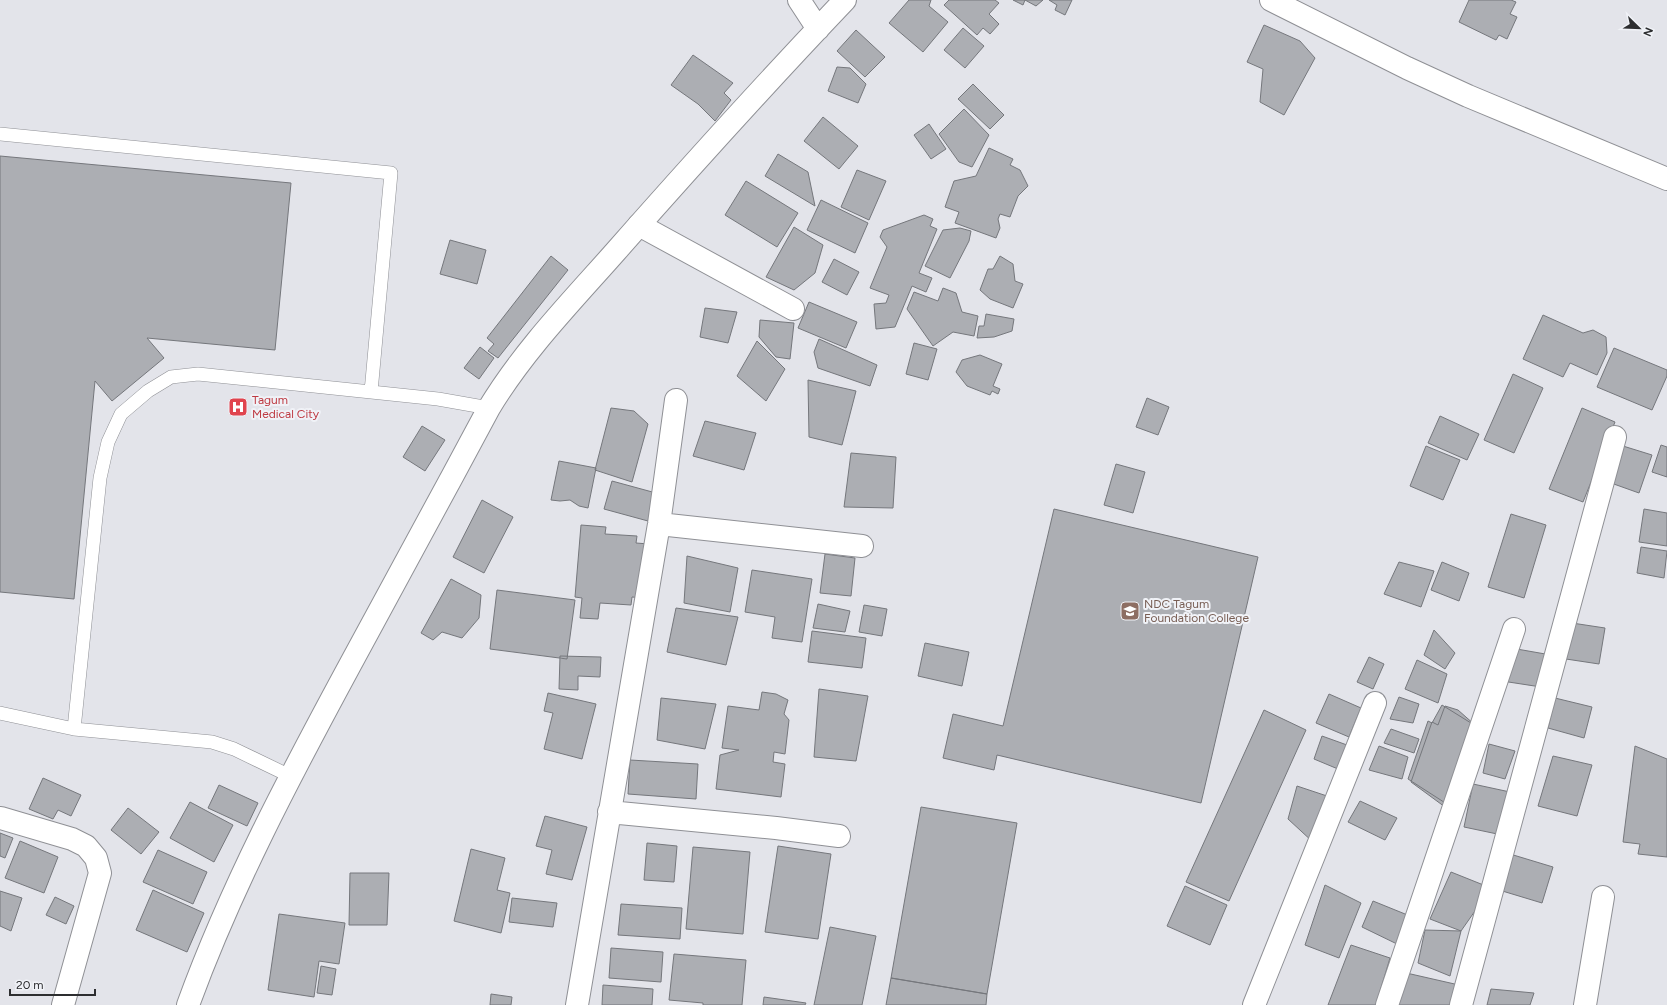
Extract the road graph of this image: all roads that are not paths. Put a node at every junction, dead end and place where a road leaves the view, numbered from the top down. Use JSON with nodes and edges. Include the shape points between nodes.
{"nodes":[{"id":1,"x":799,"y":0,"type":"edge"},
{"id":2,"x":846,"y":0,"type":"edge"},
{"id":3,"x":1271,"y":0,"type":"edge"},
{"id":4,"x":818,"y":29,"type":"junction"},
{"id":5,"x":0,"y":134,"type":"edge"},
{"id":6,"x":1667,"y":179,"type":"edge"},
{"id":7,"x":639,"y":225,"type":"junction"},
{"id":8,"x":793,"y":309,"type":"dead end"},
{"id":9,"x":371,"y":392,"type":"junction"},
{"id":10,"x":676,"y":400,"type":"dead end"},
{"id":11,"x":489,"y":408,"type":"junction"},
{"id":12,"x":1615,"y":437,"type":"dead end"},
{"id":13,"x":658,"y":524,"type":"junction"},
{"id":14,"x":862,"y":546,"type":"dead end"},
{"id":15,"x":1514,"y":629,"type":"dead end"},
{"id":16,"x":1375,"y":703,"type":"dead end"},
{"id":17,"x":0,"y":713,"type":"edge"},
{"id":18,"x":74,"y":729,"type":"junction"},
{"id":19,"x":290,"y":776,"type":"junction"},
{"id":20,"x":609,"y":812,"type":"junction"},
{"id":21,"x":1,"y":818,"type":"edge"},
{"id":22,"x":838,"y":836,"type":"dead end"},
{"id":23,"x":1604,"y":897,"type":"dead end"},
{"id":24,"x":63,"y":1005,"type":"edge"},
{"id":25,"x":188,"y":1005,"type":"edge"},
{"id":26,"x":577,"y":1005,"type":"edge"},
{"id":27,"x":1254,"y":1005,"type":"edge"},
{"id":28,"x":1387,"y":1005,"type":"edge"},
{"id":29,"x":1461,"y":1005,"type":"edge"},
{"id":30,"x":1585,"y":1005,"type":"edge"}],
"edges":[{"from":1,"to":4,"type":"street"},
{"from":2,"to":4,"type":"street"},
{"from":3,"to":6,"type":"street","via":[[1468,96]]},
{"from":4,"to":7,"type":"street"},
{"from":5,"to":9,"type":"lane","via":[[391,173]]},
{"from":7,"to":8,"type":"street"},
{"from":7,"to":11,"type":"street","via":[[516,366]]},
{"from":9,"to":11,"type":"lane","via":[[438,399]]},
{"from":9,"to":18,"type":"lane","via":[[198,374],[170,377],[148,390],[121,414],[108,442],[100,478]]},
{"from":10,"to":13,"type":"street"},
{"from":11,"to":19,"type":"street"},
{"from":12,"to":29,"type":"street"},
{"from":13,"to":14,"type":"street"},
{"from":13,"to":20,"type":"street"},
{"from":15,"to":28,"type":"street"},
{"from":16,"to":27,"type":"street"},
{"from":17,"to":18,"type":"lane"},
{"from":18,"to":19,"type":"lane","via":[[212,742],[234,749]]},
{"from":19,"to":25,"type":"street","via":[[241,875]]},
{"from":20,"to":22,"type":"street"},
{"from":20,"to":26,"type":"street"},
{"from":21,"to":24,"type":"street","via":[[72,839],[86,846],[96,858],[100,873]]},
{"from":23,"to":30,"type":"street"}]}
